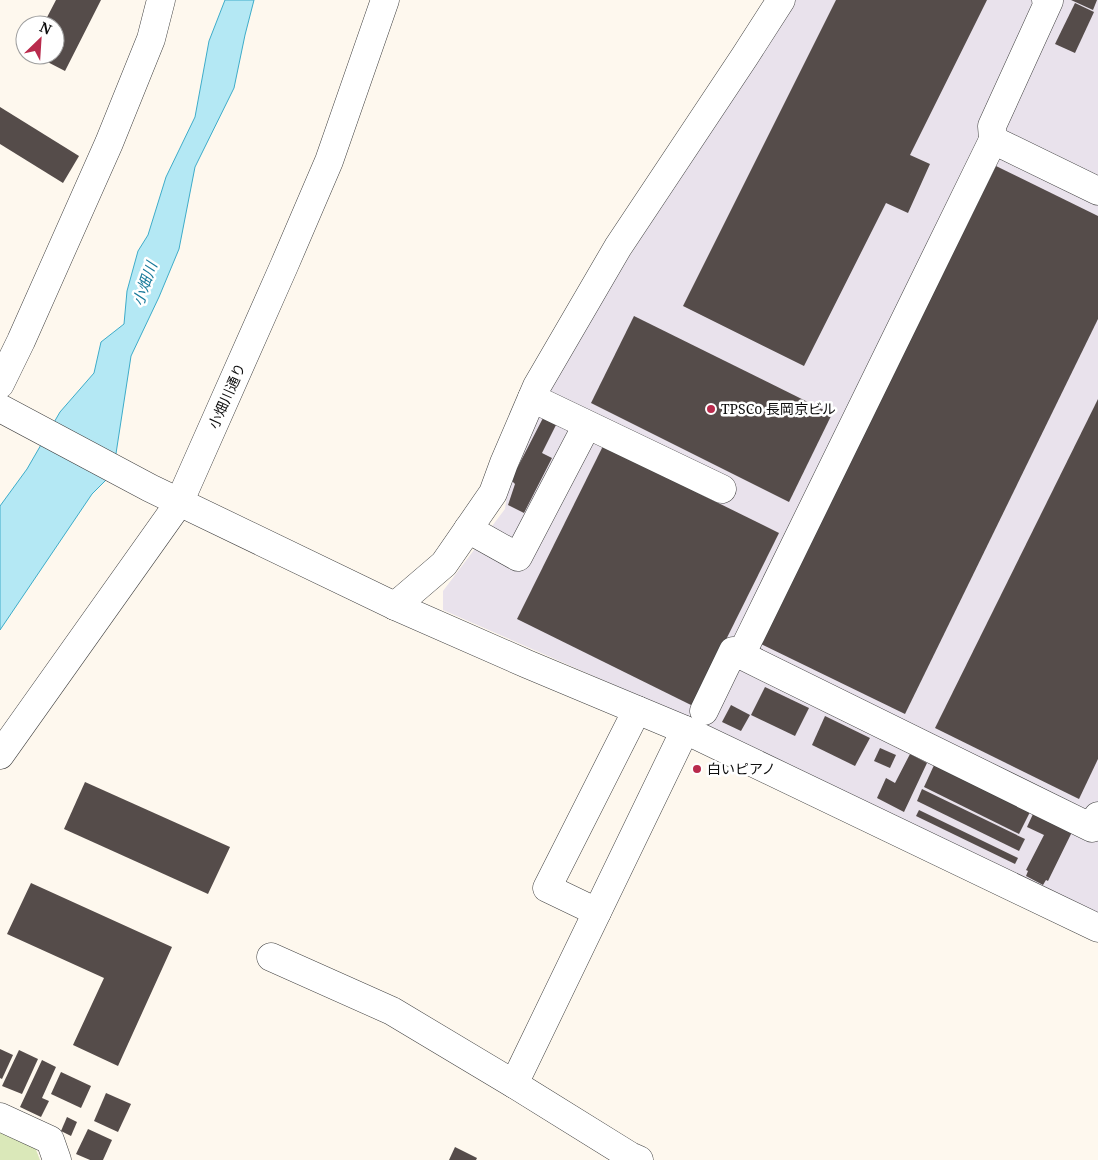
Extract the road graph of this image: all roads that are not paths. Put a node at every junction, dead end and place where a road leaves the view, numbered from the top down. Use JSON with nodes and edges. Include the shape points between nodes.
{"nodes":[{"id":1,"x":161,"y":0,"type":"edge"},
{"id":2,"x":385,"y":0,"type":"edge"},
{"id":3,"x":781,"y":0,"type":"edge"},
{"id":4,"x":1046,"y":0,"type":"edge"},
{"id":5,"x":993,"y":140,"type":"junction"},
{"id":6,"x":1098,"y":191,"type":"edge"},
{"id":7,"x":532,"y":398,"type":"junction"},
{"id":8,"x":0,"y":400,"type":"edge"},
{"id":9,"x":587,"y":425,"type":"junction"},
{"id":10,"x":722,"y":489,"type":"dead end"},
{"id":11,"x":179,"y":503,"type":"junction"},
{"id":12,"x":468,"y":529,"type":"junction"},
{"id":13,"x":395,"y":606,"type":"junction"},
{"id":14,"x":741,"y":655,"type":"junction"},
{"id":15,"x":638,"y":710,"type":"junction"},
{"id":16,"x":695,"y":720,"type":"junction"},
{"id":17,"x":0,"y":754,"type":"edge"},
{"id":18,"x":1098,"y":816,"type":"edge"},
{"id":19,"x":597,"y":912,"type":"junction"},
{"id":20,"x":1098,"y":928,"type":"edge"},
{"id":21,"x":271,"y":957,"type":"dead end"},
{"id":22,"x":514,"y":1084,"type":"junction"},
{"id":23,"x":0,"y":1117,"type":"edge"},
{"id":24,"x":57,"y":1160,"type":"edge"},
{"id":25,"x":639,"y":1160,"type":"edge"}],
"edges":[{"from":1,"to":8,"type":"street","via":[[150,39],[109,143],[21,341]]},
{"from":2,"to":11,"type":"street","name":"小畑川通り","via":[[329,162]]},
{"from":3,"to":7,"type":"street","via":[[618,247]]},
{"from":4,"to":5,"type":"street","via":[[1049,1],[992,126]]},
{"from":5,"to":6,"type":"street"},
{"from":5,"to":14,"type":"street"},
{"from":7,"to":9,"type":"street"},
{"from":7,"to":12,"type":"street","via":[[493,493]]},
{"from":8,"to":11,"type":"street"},
{"from":9,"to":10,"type":"street"},
{"from":9,"to":12,"type":"street","via":[[518,557]]},
{"from":11,"to":13,"type":"street"},
{"from":11,"to":17,"type":"street","name":"小畑川通り"},
{"from":12,"to":13,"type":"street","via":[[444,564]]},
{"from":13,"to":15,"type":"street"},
{"from":14,"to":16,"type":"street","via":[[733,651]]},
{"from":14,"to":18,"type":"street","via":[[1092,828]]},
{"from":15,"to":16,"type":"street"},
{"from":15,"to":19,"type":"street","via":[[548,888]]},
{"from":16,"to":19,"type":"street"},
{"from":16,"to":20,"type":"street"},
{"from":19,"to":22,"type":"street"},
{"from":21,"to":22,"type":"street","via":[[392,1011]]},
{"from":22,"to":25,"type":"street"},
{"from":23,"to":24,"type":"street","via":[[50,1140]]}]}
